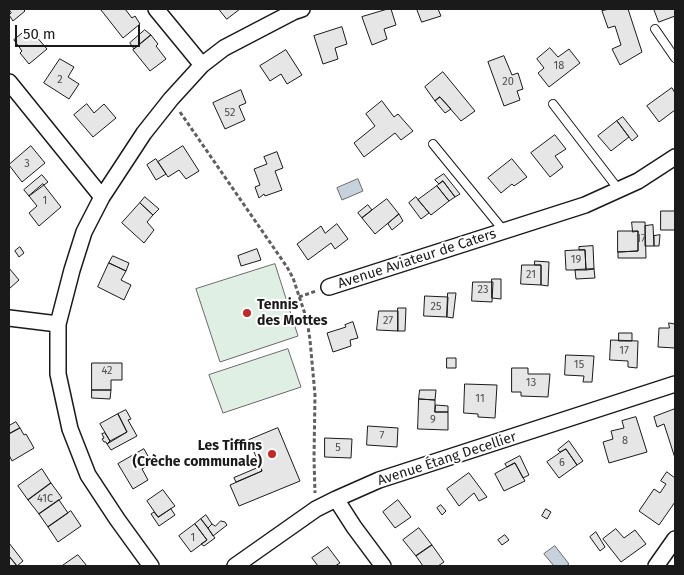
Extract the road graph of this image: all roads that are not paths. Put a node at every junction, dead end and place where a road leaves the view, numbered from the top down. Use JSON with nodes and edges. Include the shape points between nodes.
{"nodes":[{"id":1,"x":156,"y":9,"type":"edge"},
{"id":2,"x":302,"y":9,"type":"edge"},
{"id":3,"x":655,"y":29,"type":"dead end"},
{"id":4,"x":675,"y":58,"type":"edge"},
{"id":5,"x":202,"y":65,"type":"junction"},
{"id":6,"x":9,"y":82,"type":"edge"},
{"id":7,"x":553,"y":104,"type":"dead end"},
{"id":8,"x":433,"y":144,"type":"dead end"},
{"id":9,"x":675,"y":157,"type":"edge"},
{"id":10,"x":619,"y":190,"type":"junction"},
{"id":11,"x":102,"y":197,"type":"junction"},
{"id":12,"x":504,"y":231,"type":"junction"},
{"id":13,"x":329,"y":287,"type":"dead end"},
{"id":14,"x":9,"y":318,"type":"edge"},
{"id":15,"x":58,"y":324,"type":"junction"},
{"id":16,"x":675,"y":384,"type":"edge"},
{"id":17,"x":336,"y":498,"type":"junction"},
{"id":18,"x":675,"y":539,"type":"edge"},
{"id":19,"x":151,"y":566,"type":"edge"},
{"id":20,"x":235,"y":566,"type":"edge"},
{"id":21,"x":383,"y":566,"type":"edge"},
{"id":22,"x":656,"y":566,"type":"edge"}],
"edges":[{"from":1,"to":5,"type":"street"},
{"from":2,"to":5,"type":"street","via":[[224,48]]},
{"from":3,"to":4,"type":"lane"},
{"from":5,"to":11,"type":"street","via":[[144,133]]},
{"from":6,"to":11,"type":"street"},
{"from":7,"to":10,"type":"lane"},
{"from":8,"to":12,"type":"lane","name":"Avenue Aviateur de Caters"},
{"from":9,"to":10,"type":"street","name":"Avenue Aviateur de Caters"},
{"from":10,"to":12,"type":"street","name":"Avenue Aviateur de Caters","via":[[585,205]]},
{"from":11,"to":15,"type":"street","via":[[84,232]]},
{"from":12,"to":13,"type":"street","name":"Avenue Aviateur de Caters"},
{"from":14,"to":15,"type":"street"},
{"from":15,"to":19,"type":"street","via":[[58,374],[70,429],[88,475]]},
{"from":16,"to":17,"type":"street","name":"Avenue Étang Decellier","via":[[379,480]]},
{"from":17,"to":20,"type":"street","name":"Avenue Étang Decellier"},
{"from":17,"to":21,"type":"street"},
{"from":18,"to":22,"type":"street"}]}
